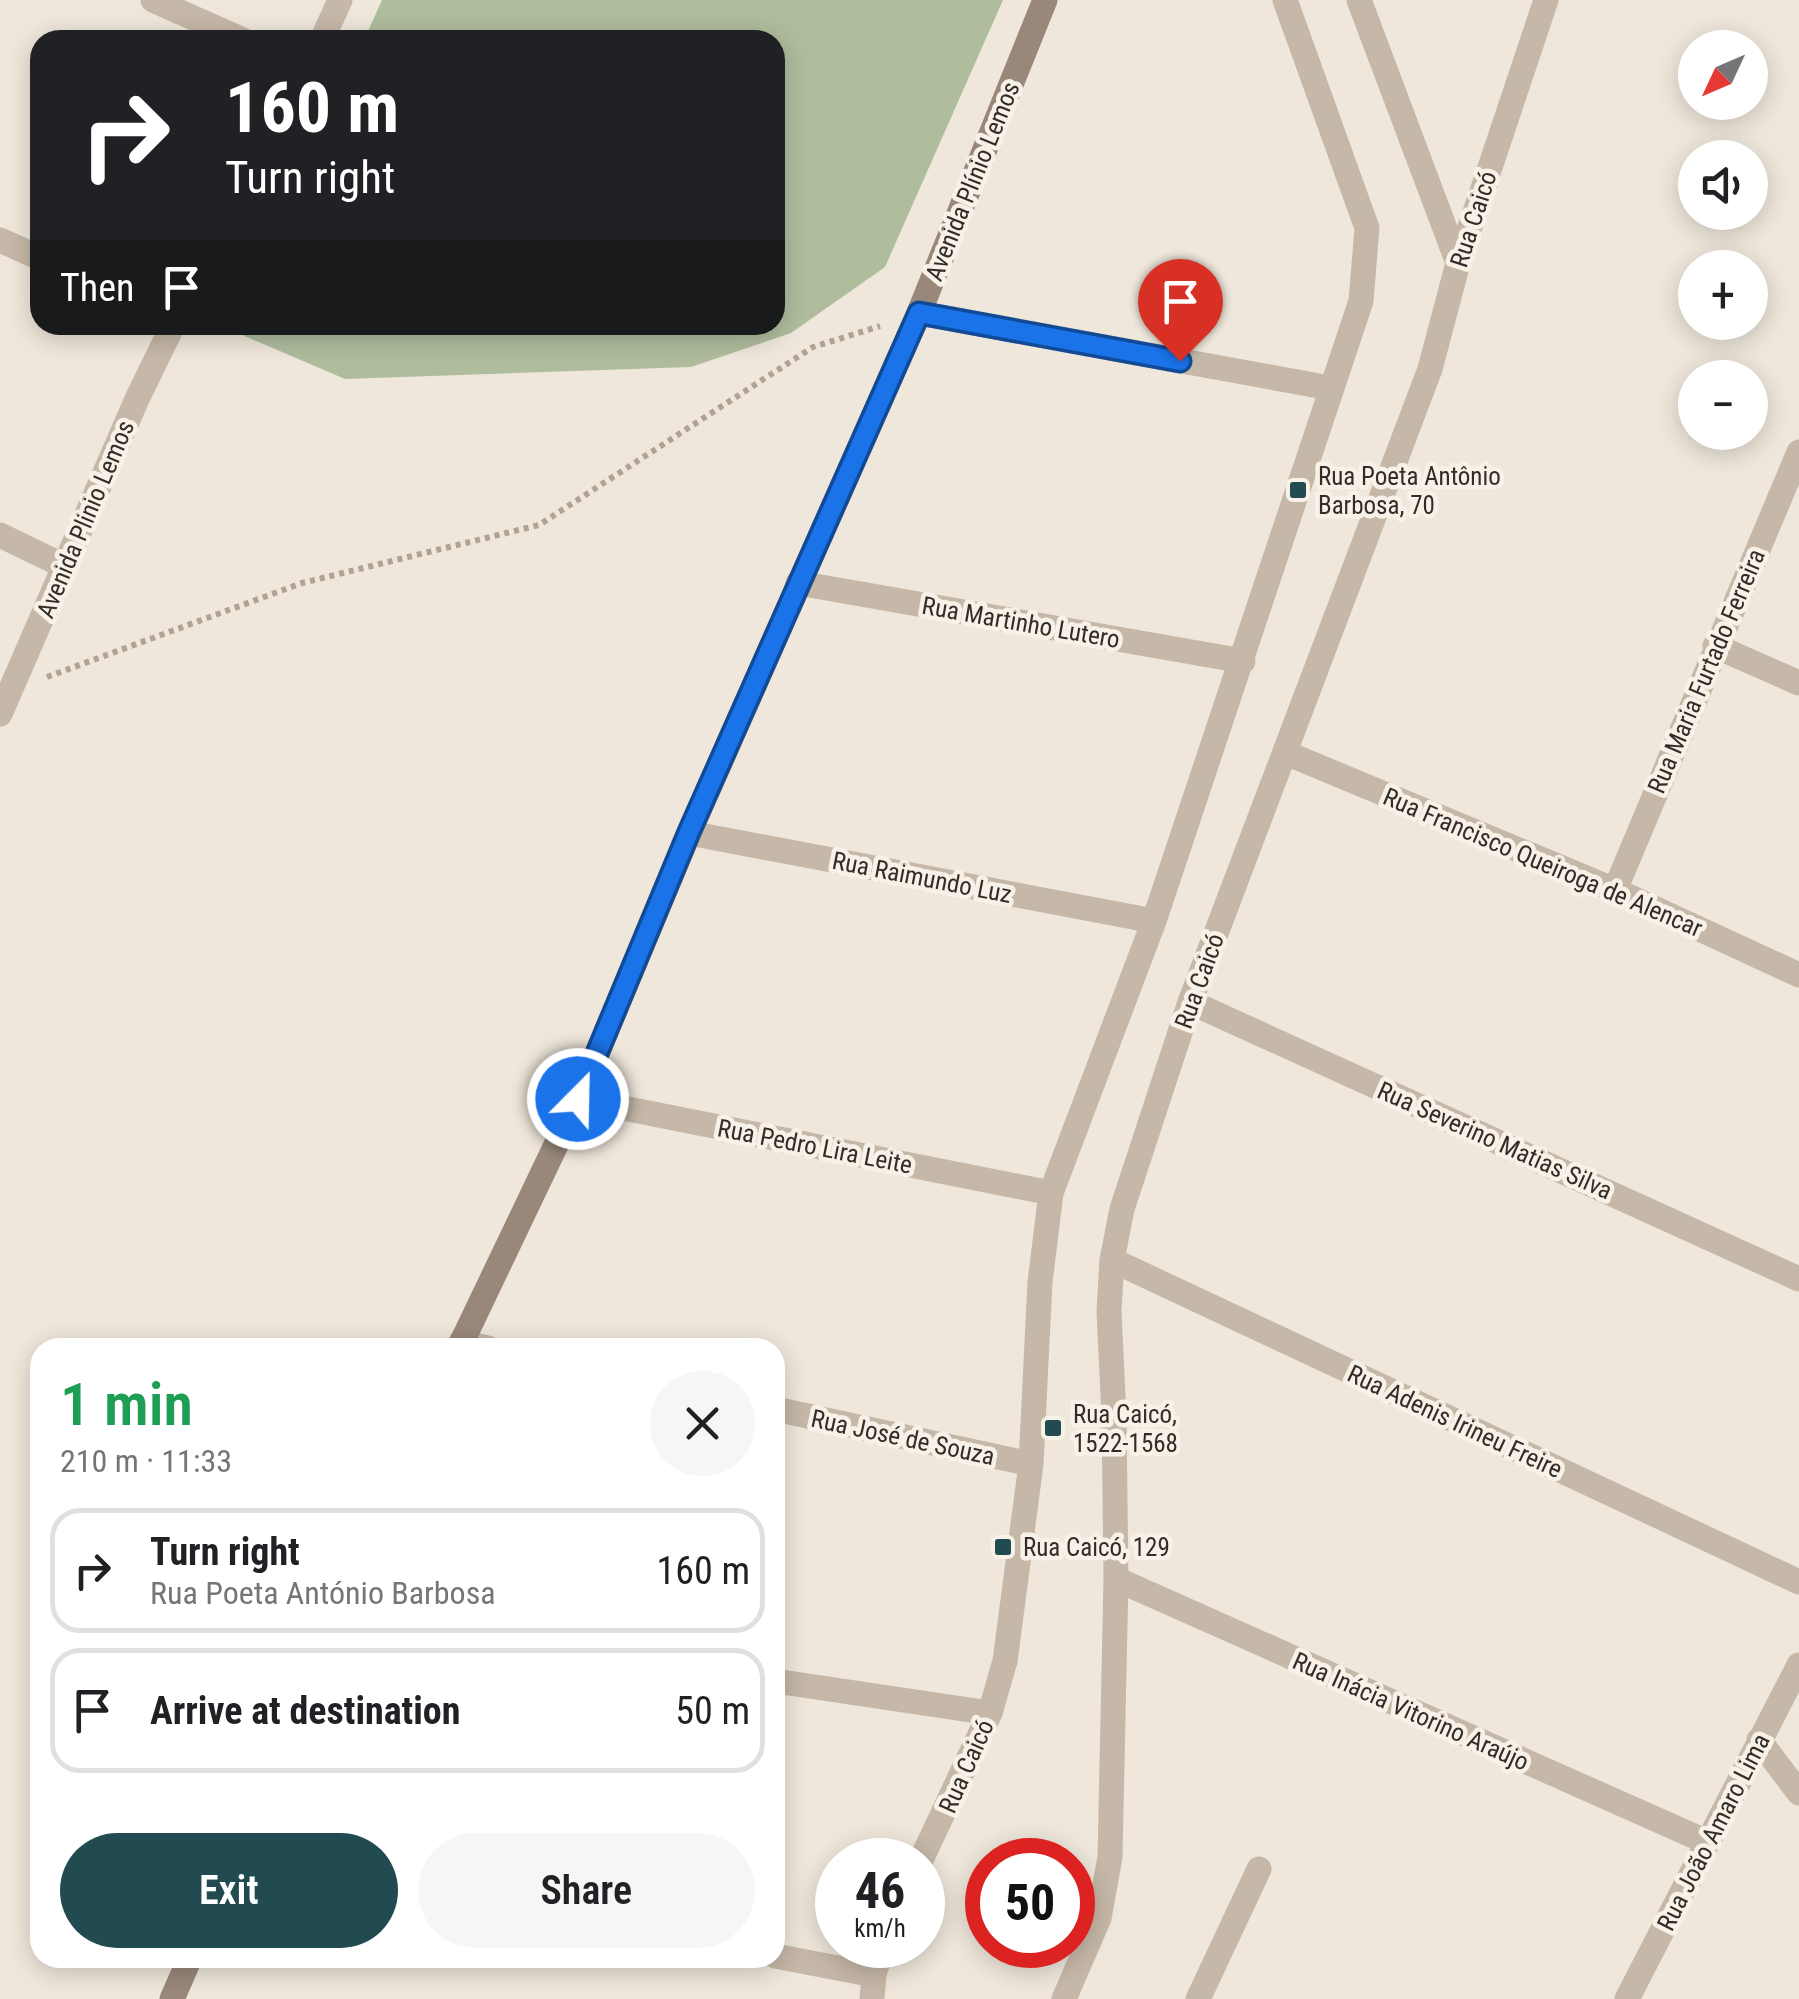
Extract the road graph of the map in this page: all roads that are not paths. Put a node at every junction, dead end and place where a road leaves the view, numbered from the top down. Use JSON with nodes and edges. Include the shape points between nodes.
{"nodes":[{"id":1,"x":153,"y":0,"type":"edge"},
{"id":2,"x":340,"y":0,"type":"edge"},
{"id":3,"x":1045,"y":0,"type":"edge"},
{"id":4,"x":1285,"y":0,"type":"edge"},
{"id":5,"x":1358,"y":0,"type":"edge"},
{"id":6,"x":1546,"y":0,"type":"edge"},
{"id":7,"x":220,"y":30,"type":"edge"},
{"id":8,"x":326,"y":30,"type":"edge"},
{"id":9,"x":0,"y":240,"type":"edge"},
{"id":10,"x":30,"y":254,"type":"edge"},
{"id":11,"x":1458,"y":264,"type":"junction"},
{"id":12,"x":919,"y":313,"type":"junction"},
{"id":13,"x":168,"y":335,"type":"edge"},
{"id":14,"x":1330,"y":388,"type":"junction"},
{"id":15,"x":1799,"y":452,"type":"edge"},
{"id":16,"x":0,"y":534,"type":"edge"},
{"id":17,"x":64,"y":566,"type":"junction"},
{"id":18,"x":798,"y":583,"type":"junction"},
{"id":19,"x":1715,"y":646,"type":"junction"},
{"id":20,"x":1243,"y":661,"type":"junction"},
{"id":21,"x":1799,"y":683,"type":"edge"},
{"id":22,"x":0,"y":714,"type":"edge"},
{"id":23,"x":1286,"y":752,"type":"junction"},
{"id":24,"x":689,"y":832,"type":"junction"},
{"id":25,"x":1615,"y":890,"type":"junction"},
{"id":26,"x":1154,"y":922,"type":"junction"},
{"id":27,"x":1799,"y":974,"type":"edge"},
{"id":28,"x":1190,"y":1002,"type":"junction"},
{"id":29,"x":578,"y":1099,"type":"junction"},
{"id":30,"x":1051,"y":1194,"type":"junction"},
{"id":31,"x":1112,"y":1260,"type":"junction"},
{"id":32,"x":1799,"y":1279,"type":"edge"},
{"id":33,"x":463,"y":1338,"type":"edge"},
{"id":34,"x":785,"y":1411,"type":"edge"},
{"id":35,"x":1031,"y":1464,"type":"junction"},
{"id":36,"x":1116,"y":1579,"type":"junction"},
{"id":37,"x":1799,"y":1582,"type":"edge"},
{"id":38,"x":1799,"y":1664,"type":"edge"},
{"id":39,"x":785,"y":1682,"type":"edge"},
{"id":40,"x":990,"y":1713,"type":"junction"},
{"id":41,"x":1759,"y":1740,"type":"junction"},
{"id":42,"x":1799,"y":1793,"type":"edge"},
{"id":43,"x":931,"y":1838,"type":"edge"},
{"id":44,"x":1707,"y":1842,"type":"junction"},
{"id":45,"x":1260,"y":1869,"type":"dead end"},
{"id":46,"x":785,"y":1959,"type":"edge"},
{"id":47,"x":186,"y":1968,"type":"edge"},
{"id":48,"x":873,"y":1987,"type":"edge"},
{"id":49,"x":172,"y":1999,"type":"edge"},
{"id":50,"x":1064,"y":1999,"type":"edge"},
{"id":51,"x":1198,"y":1999,"type":"edge"},
{"id":52,"x":1627,"y":1999,"type":"edge"}],
"edges":[{"from":1,"to":7,"type":"street"},
{"from":2,"to":8,"type":"street"},
{"from":3,"to":12,"type":"main road","name":"Avenida Plínio Lemos"},
{"from":4,"to":14,"type":"street","name":"Rua Caicó","via":[[1367,228],[1361,301]]},
{"from":5,"to":11,"type":"street"},
{"from":6,"to":11,"type":"street","name":"Rua Caicó"},
{"from":9,"to":10,"type":"street"},
{"from":11,"to":23,"type":"street","name":"Rua Caicó","via":[[1430,369]]},
{"from":12,"to":14,"type":"street"},
{"from":12,"to":18,"type":"main road","name":"Avenida Plínio Lemos"},
{"from":13,"to":17,"type":"street","name":"Avenida Plinio Lemos"},
{"from":14,"to":20,"type":"street","name":"Rua Caicó"},
{"from":15,"to":19,"type":"street","name":"Rua Maria Furtado Ferreira"},
{"from":16,"to":17,"type":"street"},
{"from":17,"to":22,"type":"street","name":"Avenida Plinio Lemos"},
{"from":18,"to":20,"type":"street","name":"Rua Martinho Lutero"},
{"from":18,"to":24,"type":"main road","name":"Avenida Plínio Lemos"},
{"from":19,"to":21,"type":"street"},
{"from":19,"to":25,"type":"street","name":"Rua Maria Furtado Ferreira"},
{"from":20,"to":26,"type":"street","name":"Rua Caicó"},
{"from":23,"to":25,"type":"street","name":"Rua Francisco Queiroga de Alencar"},
{"from":23,"to":28,"type":"street","name":"Rua Caicó"},
{"from":24,"to":26,"type":"street","name":"Rua Raimundo Luz"},
{"from":24,"to":29,"type":"main road","name":"Avenida Plínio Lemos"},
{"from":25,"to":27,"type":"street","name":"Rua Francisco Queiroga de Alencar"},
{"from":26,"to":30,"type":"street","name":"Rua Caicó"},
{"from":28,"to":31,"type":"street","name":"Rua Caicó","via":[[1122,1209]]},
{"from":28,"to":32,"type":"street","name":"Rua Severino Matias Silva"},
{"from":29,"to":30,"type":"street","name":"Rua Pedro Lira Leite"},
{"from":29,"to":33,"type":"main road","name":"Avenida Plínio Lemos"},
{"from":30,"to":35,"type":"street","name":"Rua Caicó"},
{"from":31,"to":36,"type":"street","name":"Rua Caicó"},
{"from":31,"to":37,"type":"street","name":"Rua Adenis Irineu Freire"},
{"from":34,"to":35,"type":"street","name":"Rua José de Souza"},
{"from":35,"to":40,"type":"street","name":"Rua Caicó","via":[[1005,1661]]},
{"from":36,"to":44,"type":"street","name":"Rua Inácia Vitorino Araújo"},
{"from":36,"to":50,"type":"street","name":"Rua Caicó","via":[[1110,1857],[1100,1918]]},
{"from":38,"to":41,"type":"street","name":"Rua João Amaro Lima"},
{"from":39,"to":40,"type":"street"},
{"from":40,"to":43,"type":"street","name":"Rua Caicó"},
{"from":41,"to":42,"type":"street"},
{"from":41,"to":44,"type":"street","name":"Rua João Amaro Lima"},
{"from":44,"to":52,"type":"street","name":"Rua João Amaro Lima"},
{"from":45,"to":51,"type":"street"},
{"from":46,"to":48,"type":"street"},
{"from":47,"to":49,"type":"main road"}]}
